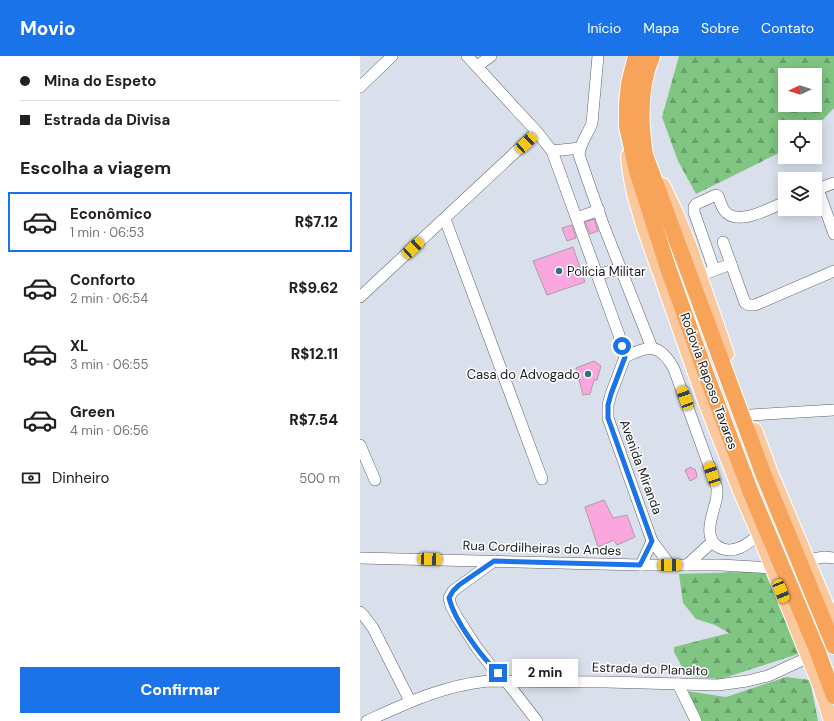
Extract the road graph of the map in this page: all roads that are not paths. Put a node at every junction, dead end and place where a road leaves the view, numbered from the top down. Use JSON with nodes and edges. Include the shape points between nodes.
{"nodes":[{"id":1,"x":392,"y":56,"type":"edge"},
{"id":2,"x":467,"y":56,"type":"edge"},
{"id":3,"x":491,"y":56,"type":"edge"},
{"id":4,"x":598,"y":56,"type":"edge"},
{"id":5,"x":636,"y":56,"type":"edge"},
{"id":6,"x":652,"y":56,"type":"edge"},
{"id":7,"x":477,"y":66,"type":"junction"},
{"id":8,"x":360,"y":87,"type":"edge"},
{"id":9,"x":627,"y":126,"type":"junction"},
{"id":10,"x":537,"y":132,"type":"junction"},
{"id":11,"x":580,"y":148,"type":"junction"},
{"id":12,"x":552,"y":151,"type":"junction"},
{"id":13,"x":645,"y":155,"type":"junction"},
{"id":14,"x":834,"y":184,"type":"edge"},
{"id":15,"x":822,"y":188,"type":"edge"},
{"id":16,"x":778,"y":205,"type":"edge"},
{"id":17,"x":822,"y":205,"type":"edge"},
{"id":18,"x":599,"y":210,"type":"junction"},
{"id":19,"x":577,"y":218,"type":"junction"},
{"id":20,"x":445,"y":219,"type":"junction"},
{"id":21,"x":834,"y":234,"type":"edge"},
{"id":22,"x":723,"y":242,"type":"dead end"},
{"id":23,"x":731,"y":264,"type":"junction"},
{"id":24,"x":621,"y":268,"type":"junction"},
{"id":25,"x":714,"y":269,"type":"junction"},
{"id":26,"x":834,"y":271,"type":"edge"},
{"id":27,"x":597,"y":275,"type":"junction"},
{"id":28,"x":699,"y":276,"type":"junction"},
{"id":29,"x":360,"y":297,"type":"edge"},
{"id":30,"x":652,"y":348,"type":"junction"},
{"id":31,"x":625,"y":357,"type":"junction"},
{"id":32,"x":834,"y":410,"type":"edge"},
{"id":33,"x":750,"y":416,"type":"junction"},
{"id":34,"x":360,"y":445,"type":"edge"},
{"id":35,"x":542,"y":479,"type":"dead end"},
{"id":36,"x":375,"y":480,"type":"dead end"},
{"id":37,"x":759,"y":535,"type":"junction"},
{"id":38,"x":652,"y":541,"type":"junction"},
{"id":39,"x":712,"y":542,"type":"junction"},
{"id":40,"x":360,"y":558,"type":"edge"},
{"id":41,"x":834,"y":558,"type":"edge"},
{"id":42,"x":808,"y":560,"type":"junction"},
{"id":43,"x":494,"y":561,"type":"junction"},
{"id":44,"x":640,"y":565,"type":"junction"},
{"id":45,"x":670,"y":565,"type":"junction"},
{"id":46,"x":687,"y":565,"type":"junction"},
{"id":47,"x":772,"y":568,"type":"junction"},
{"id":48,"x":831,"y":602,"type":"edge"},
{"id":49,"x":360,"y":612,"type":"edge"},
{"id":50,"x":834,"y":622,"type":"edge"},
{"id":51,"x":834,"y":646,"type":"edge"},
{"id":52,"x":807,"y":658,"type":"junction"},
{"id":53,"x":506,"y":681,"type":"junction"},
{"id":54,"x":678,"y":684,"type":"junction"},
{"id":55,"x":834,"y":696,"type":"edge"},
{"id":56,"x":410,"y":701,"type":"junction"},
{"id":57,"x":368,"y":721,"type":"edge"},
{"id":58,"x":537,"y":721,"type":"edge"},
{"id":59,"x":696,"y":721,"type":"edge"},
{"id":60,"x":830,"y":721,"type":"edge"}],
"edges":[{"from":1,"to":8,"type":"street"},
{"from":2,"to":7,"type":"street"},
{"from":3,"to":7,"type":"street"},
{"from":4,"to":11,"type":"street","via":[[592,123]]},
{"from":5,"to":9,"type":"highway","name":"Rodovia Raposo Tavares","via":[[629,84]]},
{"from":6,"to":13,"type":"highway","name":"Rodovia Raposo Tavares","via":[[647,67],[641,118]]},
{"from":7,"to":10,"type":"street"},
{"from":9,"to":37,"type":"main road","via":[[629,167],[634,194],[707,406]]},
{"from":9,"to":55,"type":"highway","name":"Rodovia Raposo Tavares","via":[[637,171],[688,327],[751,493]]},
{"from":10,"to":12,"type":"street"},
{"from":10,"to":20,"type":"street"},
{"from":11,"to":12,"type":"street"},
{"from":11,"to":18,"type":"street","via":[[582,165]]},
{"from":12,"to":19,"type":"street"},
{"from":13,"to":28,"type":"main road","via":[[677,214]]},
{"from":13,"to":51,"type":"highway","name":"Rodovia Raposo Tavares","via":[[761,469]]},
{"from":14,"to":15,"type":"street"},
{"from":16,"to":25,"type":"street","via":[[739,219],[729,216],[716,195],[696,204],[694,212]]},
{"from":17,"to":21,"type":"street"},
{"from":18,"to":19,"type":"street"},
{"from":18,"to":24,"type":"street"},
{"from":19,"to":27,"type":"street"},
{"from":20,"to":29,"type":"street"},
{"from":20,"to":35,"type":"street"},
{"from":22,"to":23,"type":"street"},
{"from":23,"to":25,"type":"street"},
{"from":23,"to":26,"type":"street","via":[[745,303],[749,305]]},
{"from":24,"to":27,"type":"street"},
{"from":24,"to":30,"type":"street"},
{"from":25,"to":28,"type":"street"},
{"from":27,"to":31,"type":"street"},
{"from":28,"to":33,"type":"main road"},
{"from":30,"to":31,"type":"street"},
{"from":30,"to":39,"type":"street","via":[[668,358],[674,368],[717,488],[710,526]]},
{"from":31,"to":38,"type":"street","name":"Avenida Miranda","via":[[611,394],[608,418]]},
{"from":32,"to":33,"type":"street"},
{"from":33,"to":42,"type":"main road"},
{"from":34,"to":36,"type":"street"},
{"from":37,"to":39,"type":"street","via":[[738,549],[719,548]]},
{"from":37,"to":47,"type":"main road"},
{"from":38,"to":44,"type":"street"},
{"from":38,"to":45,"type":"street","name":"Avenida Miranda"},
{"from":39,"to":46,"type":"street"},
{"from":40,"to":43,"type":"street","name":"Rua Cordilheiras do Andes"},
{"from":41,"to":42,"type":"street"},
{"from":42,"to":48,"type":"main road"},
{"from":43,"to":44,"type":"street","name":"Rua Cordilheiras do Andes"},
{"from":43,"to":53,"type":"street","via":[[459,585],[449,598],[457,618],[477,648]]},
{"from":44,"to":45,"type":"street","name":"Rua Cordilheiras do Andes"},
{"from":45,"to":46,"type":"street","name":"Rua Cordilheiras do Andes"},
{"from":46,"to":47,"type":"street","name":"Rua Cordilheiras do Andes"},
{"from":47,"to":52,"type":"main road"},
{"from":48,"to":50,"type":"main road"},
{"from":49,"to":56,"type":"street","via":[[373,628]]},
{"from":52,"to":54,"type":"street","name":"Estrada do Planalto","via":[[768,676],[747,681],[718,685]]},
{"from":52,"to":60,"type":"main road","via":[[819,684]]},
{"from":53,"to":54,"type":"street","name":"Estrada do Planalto"},
{"from":53,"to":56,"type":"street","name":"Estrada do Planalto","via":[[488,681],[447,688]]},
{"from":53,"to":58,"type":"street"},
{"from":54,"to":59,"type":"street"},
{"from":56,"to":57,"type":"street","name":"Estrada do Planalto"}]}
